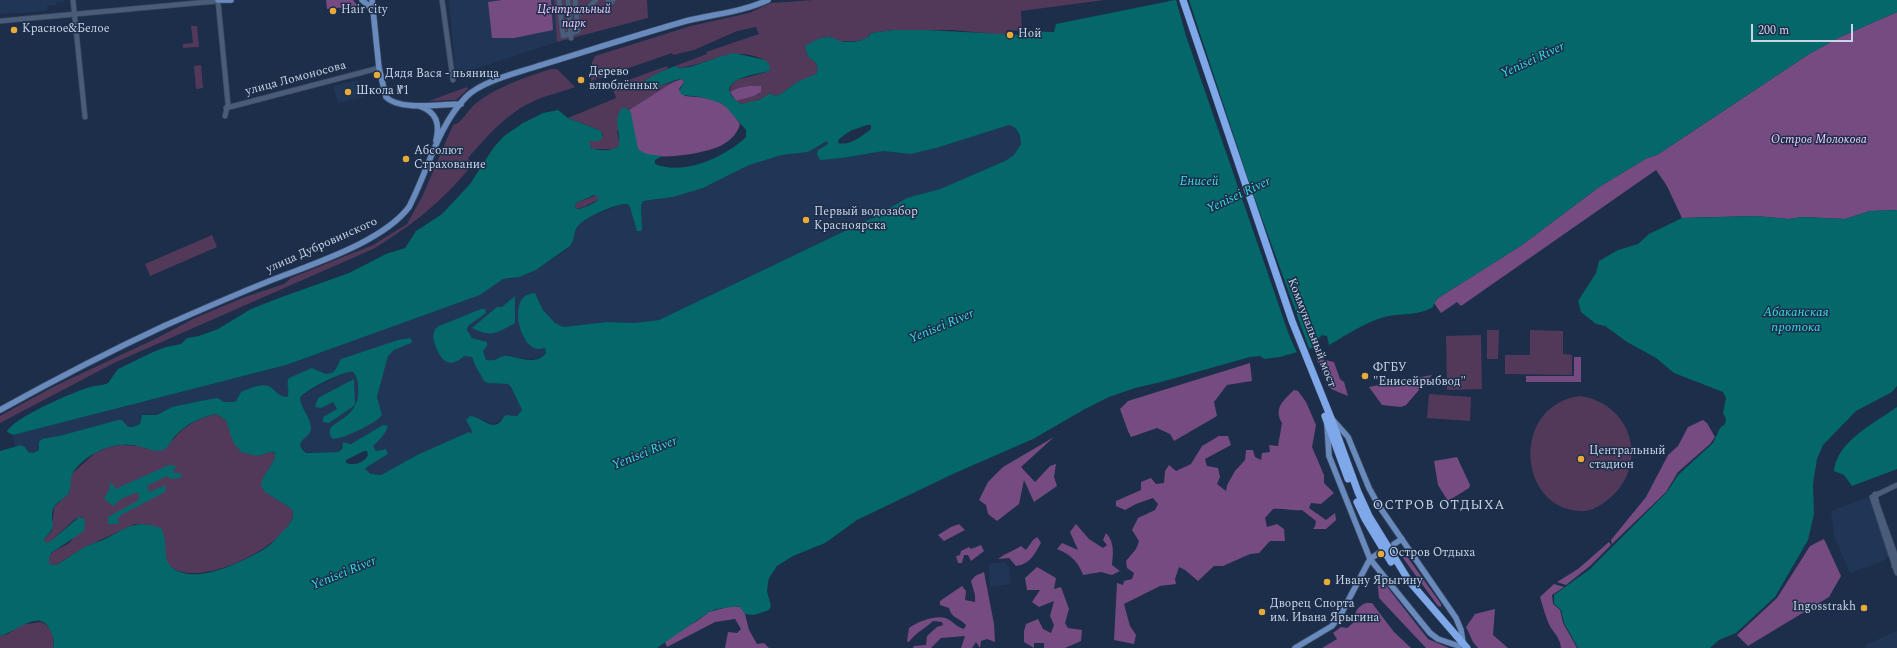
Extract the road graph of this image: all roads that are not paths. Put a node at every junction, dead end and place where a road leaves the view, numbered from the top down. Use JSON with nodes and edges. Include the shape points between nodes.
{"nodes":[{"id":1,"x":73,"y":0,"type":"edge"},
{"id":2,"x":231,"y":0,"type":"edge"},
{"id":3,"x":362,"y":0,"type":"edge"},
{"id":4,"x":372,"y":0,"type":"edge"},
{"id":5,"x":442,"y":0,"type":"edge"},
{"id":6,"x":559,"y":0,"type":"edge"},
{"id":7,"x":568,"y":0,"type":"edge"},
{"id":8,"x":575,"y":0,"type":"edge"},
{"id":9,"x":596,"y":0,"type":"edge"},
{"id":10,"x":608,"y":0,"type":"edge"},
{"id":11,"x":613,"y":0,"type":"edge"},
{"id":12,"x":768,"y":0,"type":"edge"},
{"id":13,"x":1182,"y":0,"type":"edge"},
{"id":14,"x":218,"y":1,"type":"edge"},
{"id":15,"x":760,"y":2,"type":"edge"},
{"id":16,"x":74,"y":13,"type":"junction"},
{"id":17,"x":576,"y":13,"type":"junction"},
{"id":18,"x":373,"y":15,"type":"junction"},
{"id":19,"x":0,"y":20,"type":"edge"},
{"id":20,"x":570,"y":36,"type":"junction"},
{"id":21,"x":379,"y":68,"type":"junction"},
{"id":22,"x":453,"y":80,"type":"dead end"},
{"id":23,"x":461,"y":104,"type":"junction"},
{"id":24,"x":415,"y":105,"type":"junction"},
{"id":25,"x":226,"y":108,"type":"junction"},
{"id":26,"x":225,"y":116,"type":"dead end"},
{"id":27,"x":85,"y":117,"type":"dead end"},
{"id":28,"x":434,"y":151,"type":"junction"},
{"id":29,"x":0,"y":410,"type":"edge"},
{"id":30,"x":1329,"y":419,"type":"junction"},
{"id":31,"x":1897,"y":485,"type":"edge"},
{"id":32,"x":1875,"y":494,"type":"junction"},
{"id":33,"x":1402,"y":539,"type":"junction"},
{"id":34,"x":1394,"y":544,"type":"dead end"},
{"id":35,"x":1379,"y":553,"type":"dead end"},
{"id":36,"x":1370,"y":559,"type":"junction"},
{"id":37,"x":1894,"y":566,"type":"junction"},
{"id":38,"x":1897,"y":573,"type":"edge"},
{"id":39,"x":1463,"y":646,"type":"edge"},
{"id":40,"x":1295,"y":648,"type":"edge"}],
"edges":[{"from":1,"to":16,"type":"street"},
{"from":2,"to":14,"type":"main road"},
{"from":3,"to":18,"type":"main road","via":[[369,6]]},
{"from":4,"to":18,"type":"main road"},
{"from":5,"to":22,"type":"street"},
{"from":6,"to":20,"type":"street","via":[[563,36]]},
{"from":7,"to":20,"type":"street"},
{"from":8,"to":17,"type":"street"},
{"from":9,"to":17,"type":"street","via":[[584,11]]},
{"from":10,"to":11,"type":"street"},
{"from":12,"to":15,"type":"main road","name":"улица Дубровинского"},
{"from":13,"to":30,"type":"highway","name":"Коммунальный мост","via":[[1188,28],[1273,276]]},
{"from":14,"to":16,"type":"street"},
{"from":14,"to":25,"type":"street","via":[[228,104]]},
{"from":15,"to":23,"type":"main road","name":"улица Дубровинского","via":[[742,10],[693,19],[510,75],[475,91]]},
{"from":16,"to":19,"type":"street"},
{"from":16,"to":27,"type":"street"},
{"from":17,"to":20,"type":"street","via":[[578,31]]},
{"from":18,"to":21,"type":"main road"},
{"from":21,"to":24,"type":"main road","via":[[384,93],[389,100]]},
{"from":21,"to":25,"type":"street","name":"улица Ломоносова"},
{"from":23,"to":24,"type":"main road"},
{"from":23,"to":28,"type":"main road","name":"улица Дубровинского","via":[[450,118]]},
{"from":24,"to":28,"type":"main road","via":[[430,110],[436,118],[438,132]]},
{"from":25,"to":26,"type":"street"},
{"from":28,"to":29,"type":"main road","name":"улица Дубровинского","via":[[409,207],[400,219],[379,234],[157,330],[85,364]]},
{"from":30,"to":33,"type":"main road","via":[[1348,438],[1369,488]]},
{"from":30,"to":36,"type":"main road","via":[[1329,456]]},
{"from":30,"to":39,"type":"highway","name":"Коммунальный мост","via":[[1355,496],[1376,538],[1405,584]]},
{"from":31,"to":32,"type":"street"},
{"from":32,"to":37,"type":"street","via":[[1897,560]]},
{"from":32,"to":37,"type":"street","via":[[1872,500]]},
{"from":33,"to":34,"type":"main road"},
{"from":33,"to":39,"type":"main road","via":[[1456,618]]},
{"from":35,"to":36,"type":"main road"},
{"from":36,"to":39,"type":"main road","via":[[1435,638]]},
{"from":36,"to":40,"type":"main road","via":[[1340,616],[1332,626]]},
{"from":37,"to":38,"type":"street"}]}
